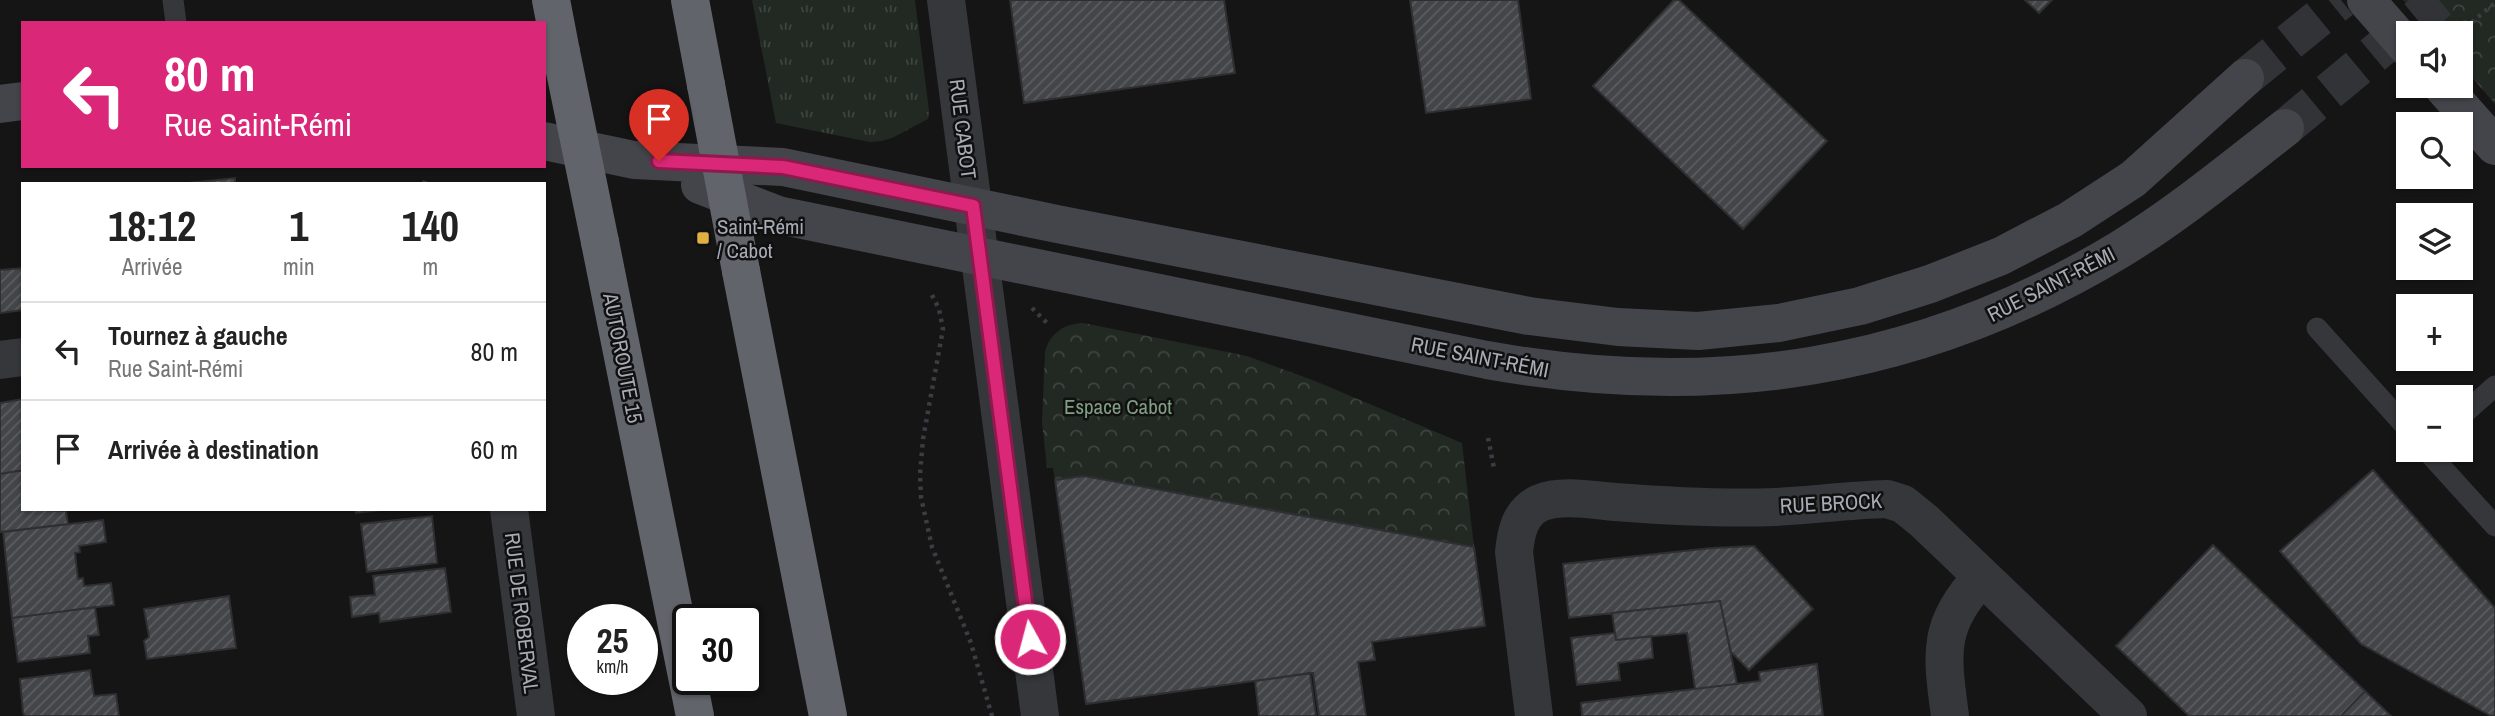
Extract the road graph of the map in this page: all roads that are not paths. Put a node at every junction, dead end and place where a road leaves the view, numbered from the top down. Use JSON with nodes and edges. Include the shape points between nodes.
{"nodes":[{"id":1,"x":173,"y":0,"type":"edge"},
{"id":2,"x":551,"y":0,"type":"edge"},
{"id":3,"x":690,"y":0,"type":"edge"},
{"id":4,"x":946,"y":0,"type":"edge"},
{"id":5,"x":2366,"y":0,"type":"edge"},
{"id":6,"x":176,"y":21,"type":"edge"},
{"id":7,"x":2396,"y":34,"type":"edge"},
{"id":8,"x":2245,"y":78,"type":"tunnel mouth"},
{"id":9,"x":2453,"y":98,"type":"edge"},
{"id":10,"x":21,"y":101,"type":"edge"},
{"id":11,"x":0,"y":104,"type":"edge"},
{"id":12,"x":2286,"y":128,"type":"tunnel mouth"},
{"id":13,"x":546,"y":141,"type":"edge"},
{"id":14,"x":2495,"y":146,"type":"edge"},
{"id":15,"x":634,"y":160,"type":"junction"},
{"id":16,"x":973,"y":206,"type":"junction"},
{"id":17,"x":979,"y":256,"type":"junction"},
{"id":18,"x":2317,"y":328,"type":"dead end"},
{"id":19,"x":21,"y":357,"type":"edge"},
{"id":20,"x":0,"y":360,"type":"edge"},
{"id":21,"x":2495,"y":386,"type":"edge"},
{"id":22,"x":2473,"y":405,"type":"edge"},
{"id":23,"x":2396,"y":416,"type":"edge"},
{"id":24,"x":2438,"y":462,"type":"edge"},
{"id":25,"x":509,"y":511,"type":"edge"},
{"id":26,"x":2495,"y":526,"type":"edge"},
{"id":27,"x":1982,"y":577,"type":"junction"},
{"id":28,"x":536,"y":716,"type":"edge"},
{"id":29,"x":695,"y":716,"type":"edge"},
{"id":30,"x":828,"y":716,"type":"edge"},
{"id":31,"x":1040,"y":716,"type":"edge"},
{"id":32,"x":1534,"y":716,"type":"edge"},
{"id":33,"x":1950,"y":716,"type":"edge"},
{"id":34,"x":2128,"y":716,"type":"edge"}],
"edges":[{"from":1,"to":6,"type":"lane"},
{"from":2,"to":29,"type":"highway","name":"AUTOROUTE 15","bridge":true},
{"from":3,"to":30,"type":"highway","bridge":true},
{"from":4,"to":16,"type":"street","name":"RUE CABOT"},
{"from":5,"to":7,"type":"main road"},
{"from":8,"to":16,"type":"main road","name":"RUE SAINT-RÉMI","via":[[2133,179],[2070,220],[2001,256],[1860,306],[1740,327],[1659,330],[1529,316]]},
{"from":9,"to":14,"type":"main road"},
{"from":10,"to":11,"type":"main road"},
{"from":12,"to":17,"type":"main road","name":"RUE SAINT-RÉMI","via":[[2151,230],[2010,308],[1903,346],[1761,373],[1656,378],[1545,370]]},
{"from":13,"to":15,"type":"main road","name":"RUE SAINT-RÉMI"},
{"from":15,"to":16,"type":"main road","name":"RUE SAINT-RÉMI","via":[[783,167]]},
{"from":15,"to":17,"type":"main road","name":"RUE SAINT-RÉMI","via":[[778,215]]},
{"from":16,"to":17,"type":"street","name":"RUE CABOT"},
{"from":17,"to":31,"type":"street","name":"RUE CABOT"},
{"from":18,"to":23,"type":"lane"},
{"from":19,"to":20,"type":"street"},
{"from":21,"to":22,"type":"lane"},
{"from":24,"to":26,"type":"lane"},
{"from":25,"to":28,"type":"street","name":"RUE DE ROBERVAL"},
{"from":27,"to":32,"type":"street","name":"RUE BROCK","via":[[1896,500],[1746,508],[1549,500],[1527,513],[1517,528],[1514,552]]},
{"from":27,"to":33,"type":"street","via":[[1954,612],[1944,641]]},
{"from":27,"to":34,"type":"street","name":"RUE BROCK"}]}
